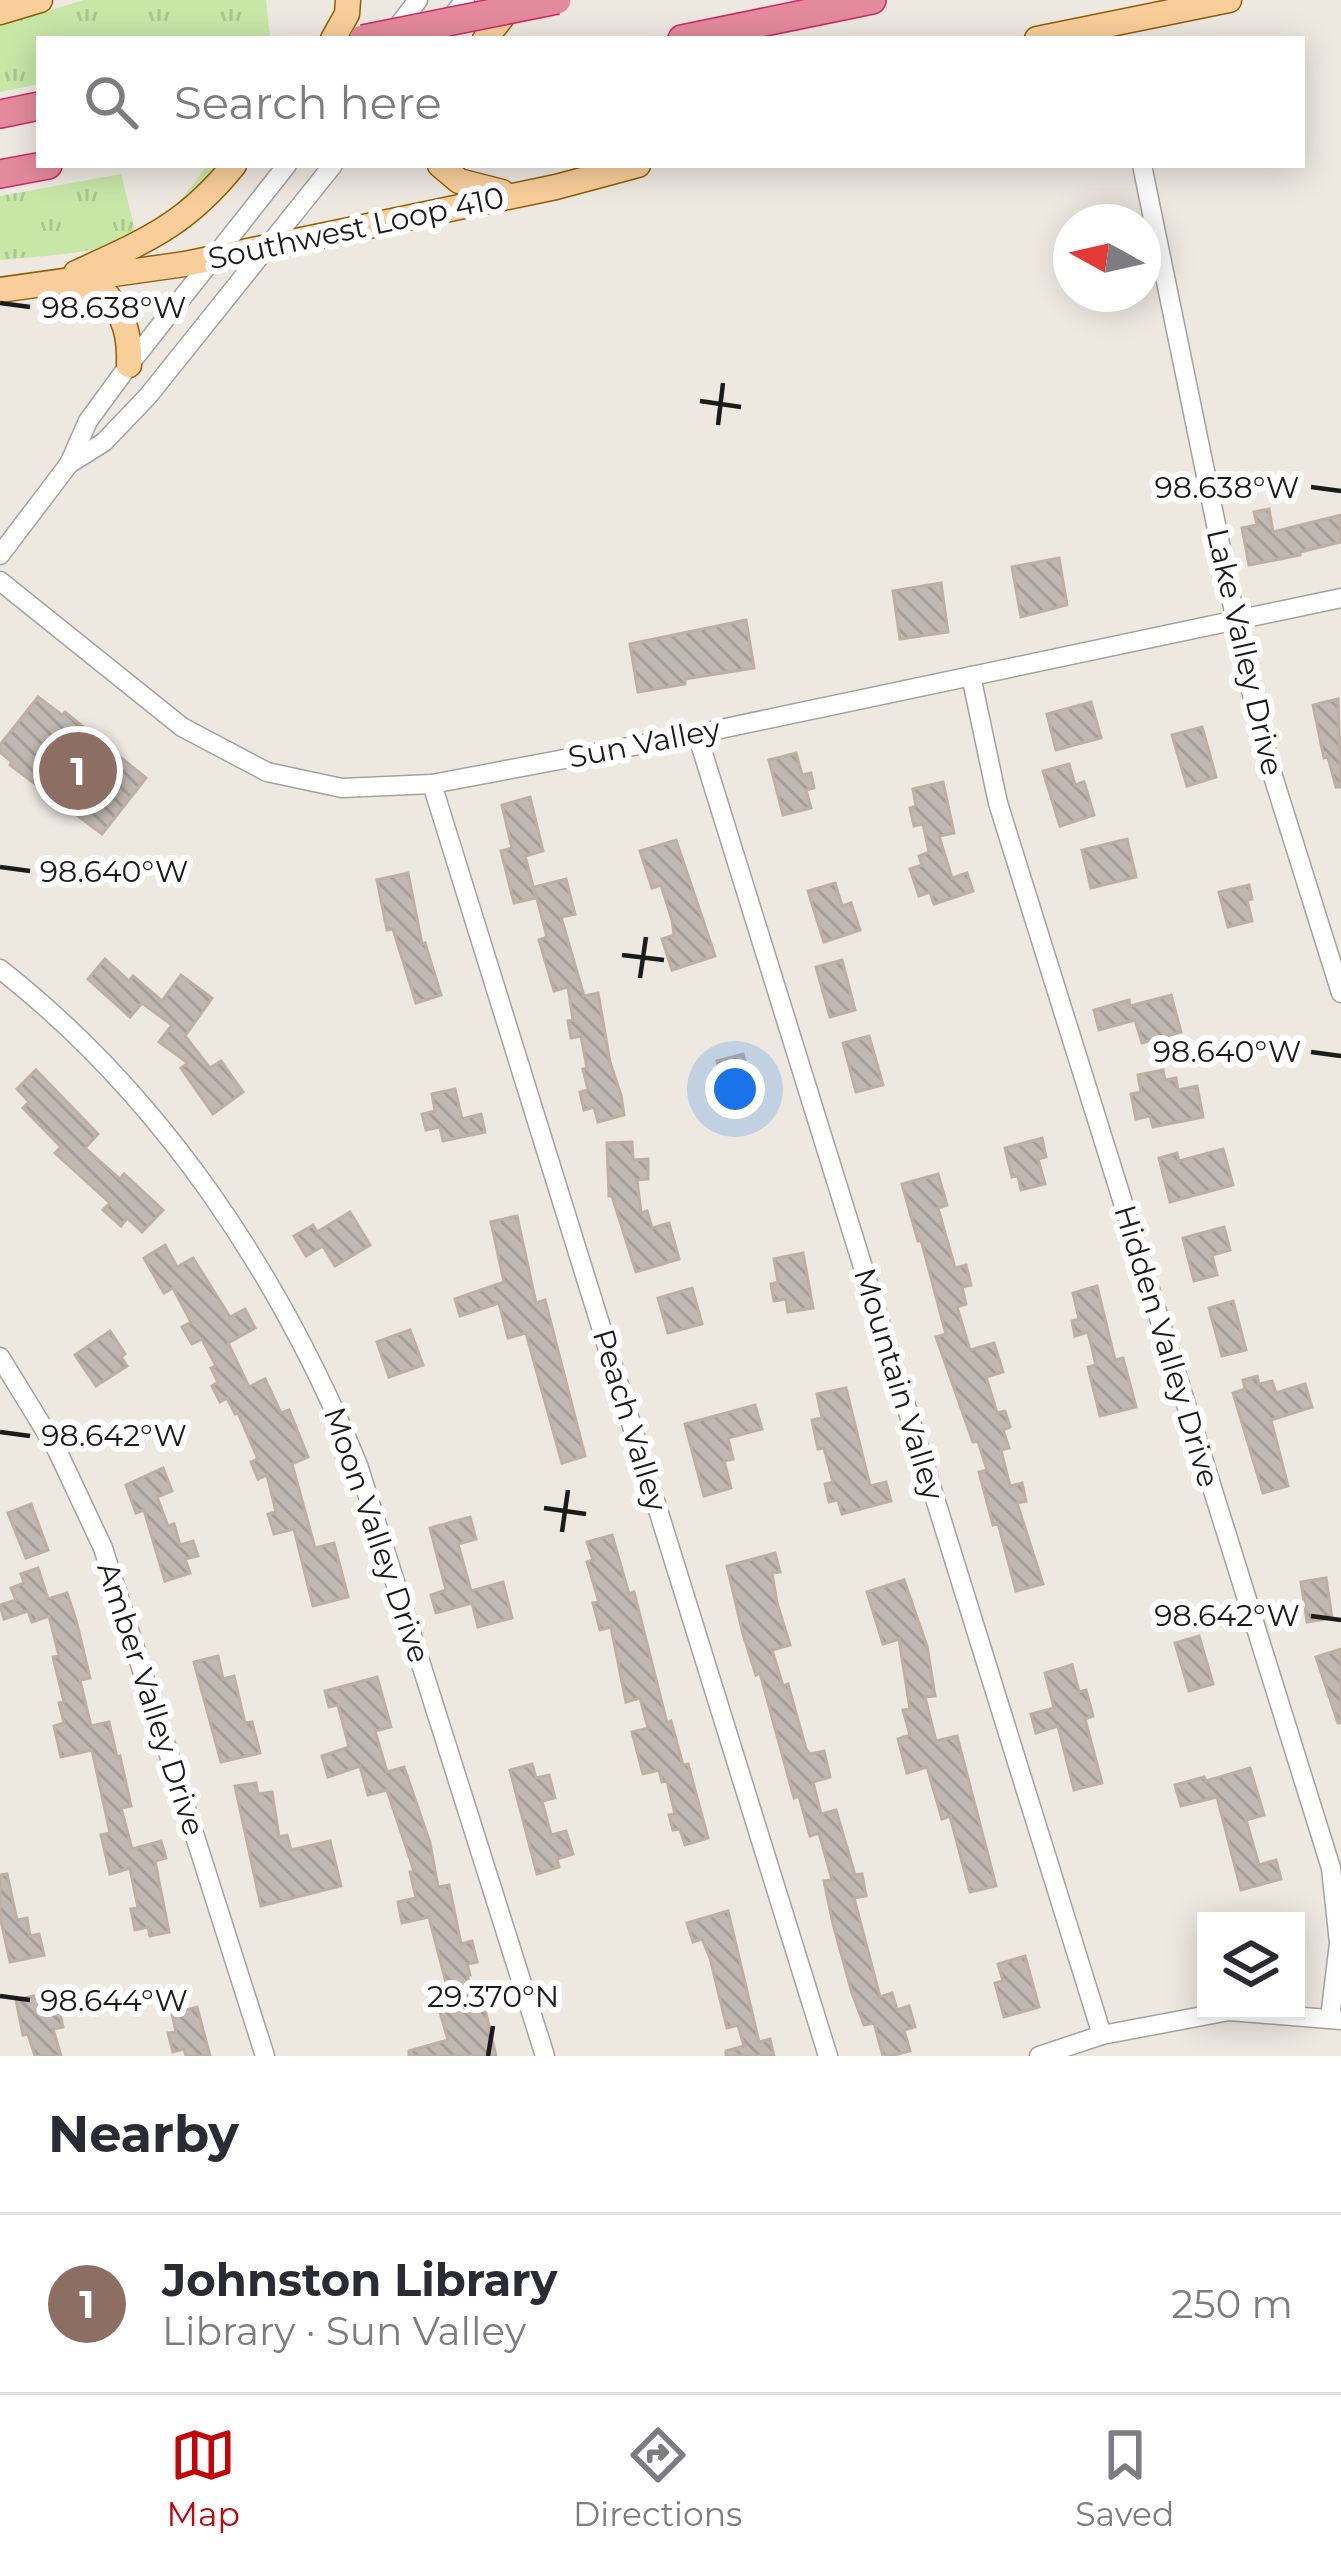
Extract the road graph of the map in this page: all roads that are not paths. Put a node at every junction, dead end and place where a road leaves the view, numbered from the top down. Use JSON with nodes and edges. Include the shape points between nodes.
{"nodes":[{"id":1,"x":40,"y":0,"type":"edge"},
{"id":2,"x":348,"y":0,"type":"edge"},
{"id":3,"x":418,"y":0,"type":"edge"},
{"id":4,"x":465,"y":0,"type":"edge"},
{"id":5,"x":515,"y":0,"type":"edge"},
{"id":6,"x":557,"y":0,"type":"edge"},
{"id":7,"x":872,"y":0,"type":"edge"},
{"id":8,"x":1228,"y":0,"type":"edge"},
{"id":9,"x":0,"y":12,"type":"edge"},
{"id":10,"x":1114,"y":31,"type":"edge"},
{"id":11,"x":335,"y":36,"type":"edge"},
{"id":12,"x":379,"y":36,"type":"edge"},
{"id":13,"x":389,"y":36,"type":"edge"},
{"id":14,"x":436,"y":36,"type":"edge"},
{"id":15,"x":487,"y":36,"type":"edge"},
{"id":16,"x":697,"y":36,"type":"edge"},
{"id":17,"x":1066,"y":36,"type":"edge"},
{"id":18,"x":36,"y":107,"type":"edge"},
{"id":19,"x":0,"y":114,"type":"edge"},
{"id":20,"x":36,"y":167,"type":"edge"},
{"id":21,"x":232,"y":168,"type":"edge"},
{"id":22,"x":285,"y":168,"type":"edge"},
{"id":23,"x":331,"y":168,"type":"edge"},
{"id":24,"x":445,"y":168,"type":"edge"},
{"id":25,"x":626,"y":168,"type":"edge"},
{"id":26,"x":1143,"y":168,"type":"edge"},
{"id":27,"x":0,"y":174,"type":"edge"},
{"id":28,"x":525,"y":193,"type":"junction"},
{"id":29,"x":268,"y":246,"type":"junction"},
{"id":30,"x":215,"y":257,"type":"junction"},
{"id":31,"x":52,"y":285,"type":"junction"},
{"id":32,"x":0,"y":290,"type":"edge"},
{"id":33,"x":129,"y":365,"type":"junction"},
{"id":34,"x":69,"y":464,"type":"junction"},
{"id":35,"x":0,"y":555,"type":"edge"},
{"id":36,"x":0,"y":581,"type":"edge"},
{"id":37,"x":1341,"y":598,"type":"edge"},
{"id":38,"x":1234,"y":620,"type":"junction"},
{"id":39,"x":971,"y":676,"type":"junction"},
{"id":40,"x":697,"y":734,"type":"junction"},
{"id":41,"x":432,"y":784,"type":"junction"},
{"id":42,"x":0,"y":969,"type":"edge"},
{"id":43,"x":1341,"y":993,"type":"edge"},
{"id":44,"x":0,"y":1357,"type":"edge"},
{"id":45,"x":1336,"y":2019,"type":"edge"},
{"id":46,"x":1102,"y":2035,"type":"junction"},
{"id":47,"x":266,"y":2056,"type":"edge"},
{"id":48,"x":545,"y":2056,"type":"edge"},
{"id":49,"x":827,"y":2056,"type":"edge"},
{"id":50,"x":1040,"y":2056,"type":"edge"}],
"edges":[{"from":1,"to":9,"type":"main road"},
{"from":2,"to":11,"type":"main road"},
{"from":3,"to":13,"type":"street"},
{"from":4,"to":14,"type":"street"},
{"from":5,"to":15,"type":"main road"},
{"from":6,"to":12,"type":"highway","bridge":true},
{"from":7,"to":16,"type":"highway"},
{"from":8,"to":10,"type":"main road"},
{"from":10,"to":17,"type":"main road"},
{"from":18,"to":19,"type":"highway"},
{"from":20,"to":27,"type":"highway"},
{"from":21,"to":31,"type":"main road","via":[[179,222]]},
{"from":22,"to":30,"type":"street"},
{"from":23,"to":29,"type":"street"},
{"from":24,"to":28,"type":"main road","via":[[472,185]]},
{"from":25,"to":28,"type":"main road","name":"Southwest Loop 410"},
{"from":26,"to":38,"type":"street","name":"Lake Valley Drive"},
{"from":28,"to":29,"type":"main road","name":"Southwest Loop 410"},
{"from":29,"to":30,"type":"main road","name":"Southwest Loop 410"},
{"from":29,"to":34,"type":"street","via":[[148,396],[104,442]]},
{"from":30,"to":31,"type":"main road","name":"Southwest Loop 410"},
{"from":30,"to":33,"type":"street"},
{"from":31,"to":32,"type":"main road","name":"Southwest Loop 410"},
{"from":31,"to":33,"type":"main road","via":[[107,295],[123,315]]},
{"from":33,"to":34,"type":"street","via":[[88,421]]},
{"from":34,"to":35,"type":"street"},
{"from":36,"to":41,"type":"street","name":"Sun Valley","via":[[224,753],[323,785]]},
{"from":37,"to":38,"type":"street","name":"Sun Valley"},
{"from":38,"to":39,"type":"street","name":"Sun Valley"},
{"from":38,"to":43,"type":"street","name":"Lake Valley Drive"},
{"from":39,"to":40,"type":"street","name":"Sun Valley"},
{"from":39,"to":45,"type":"street","name":"Hidden Valley Drive","via":[[998,803],[1331,1868],[1340,1922]]},
{"from":40,"to":41,"type":"street","name":"Sun Valley"},
{"from":40,"to":46,"type":"street","name":"Mountain Valley"},
{"from":41,"to":49,"type":"street","name":"Peach Valley"},
{"from":42,"to":48,"type":"street","name":"Moon Valley Drive","via":[[53,1011],[162,1126],[229,1220],[326,1387],[358,1465]]},
{"from":44,"to":47,"type":"street","name":"Amber Valley Drive","via":[[57,1450],[103,1548]]},
{"from":45,"to":46,"type":"street","via":[[1228,2011]]},
{"from":46,"to":50,"type":"street"}]}
